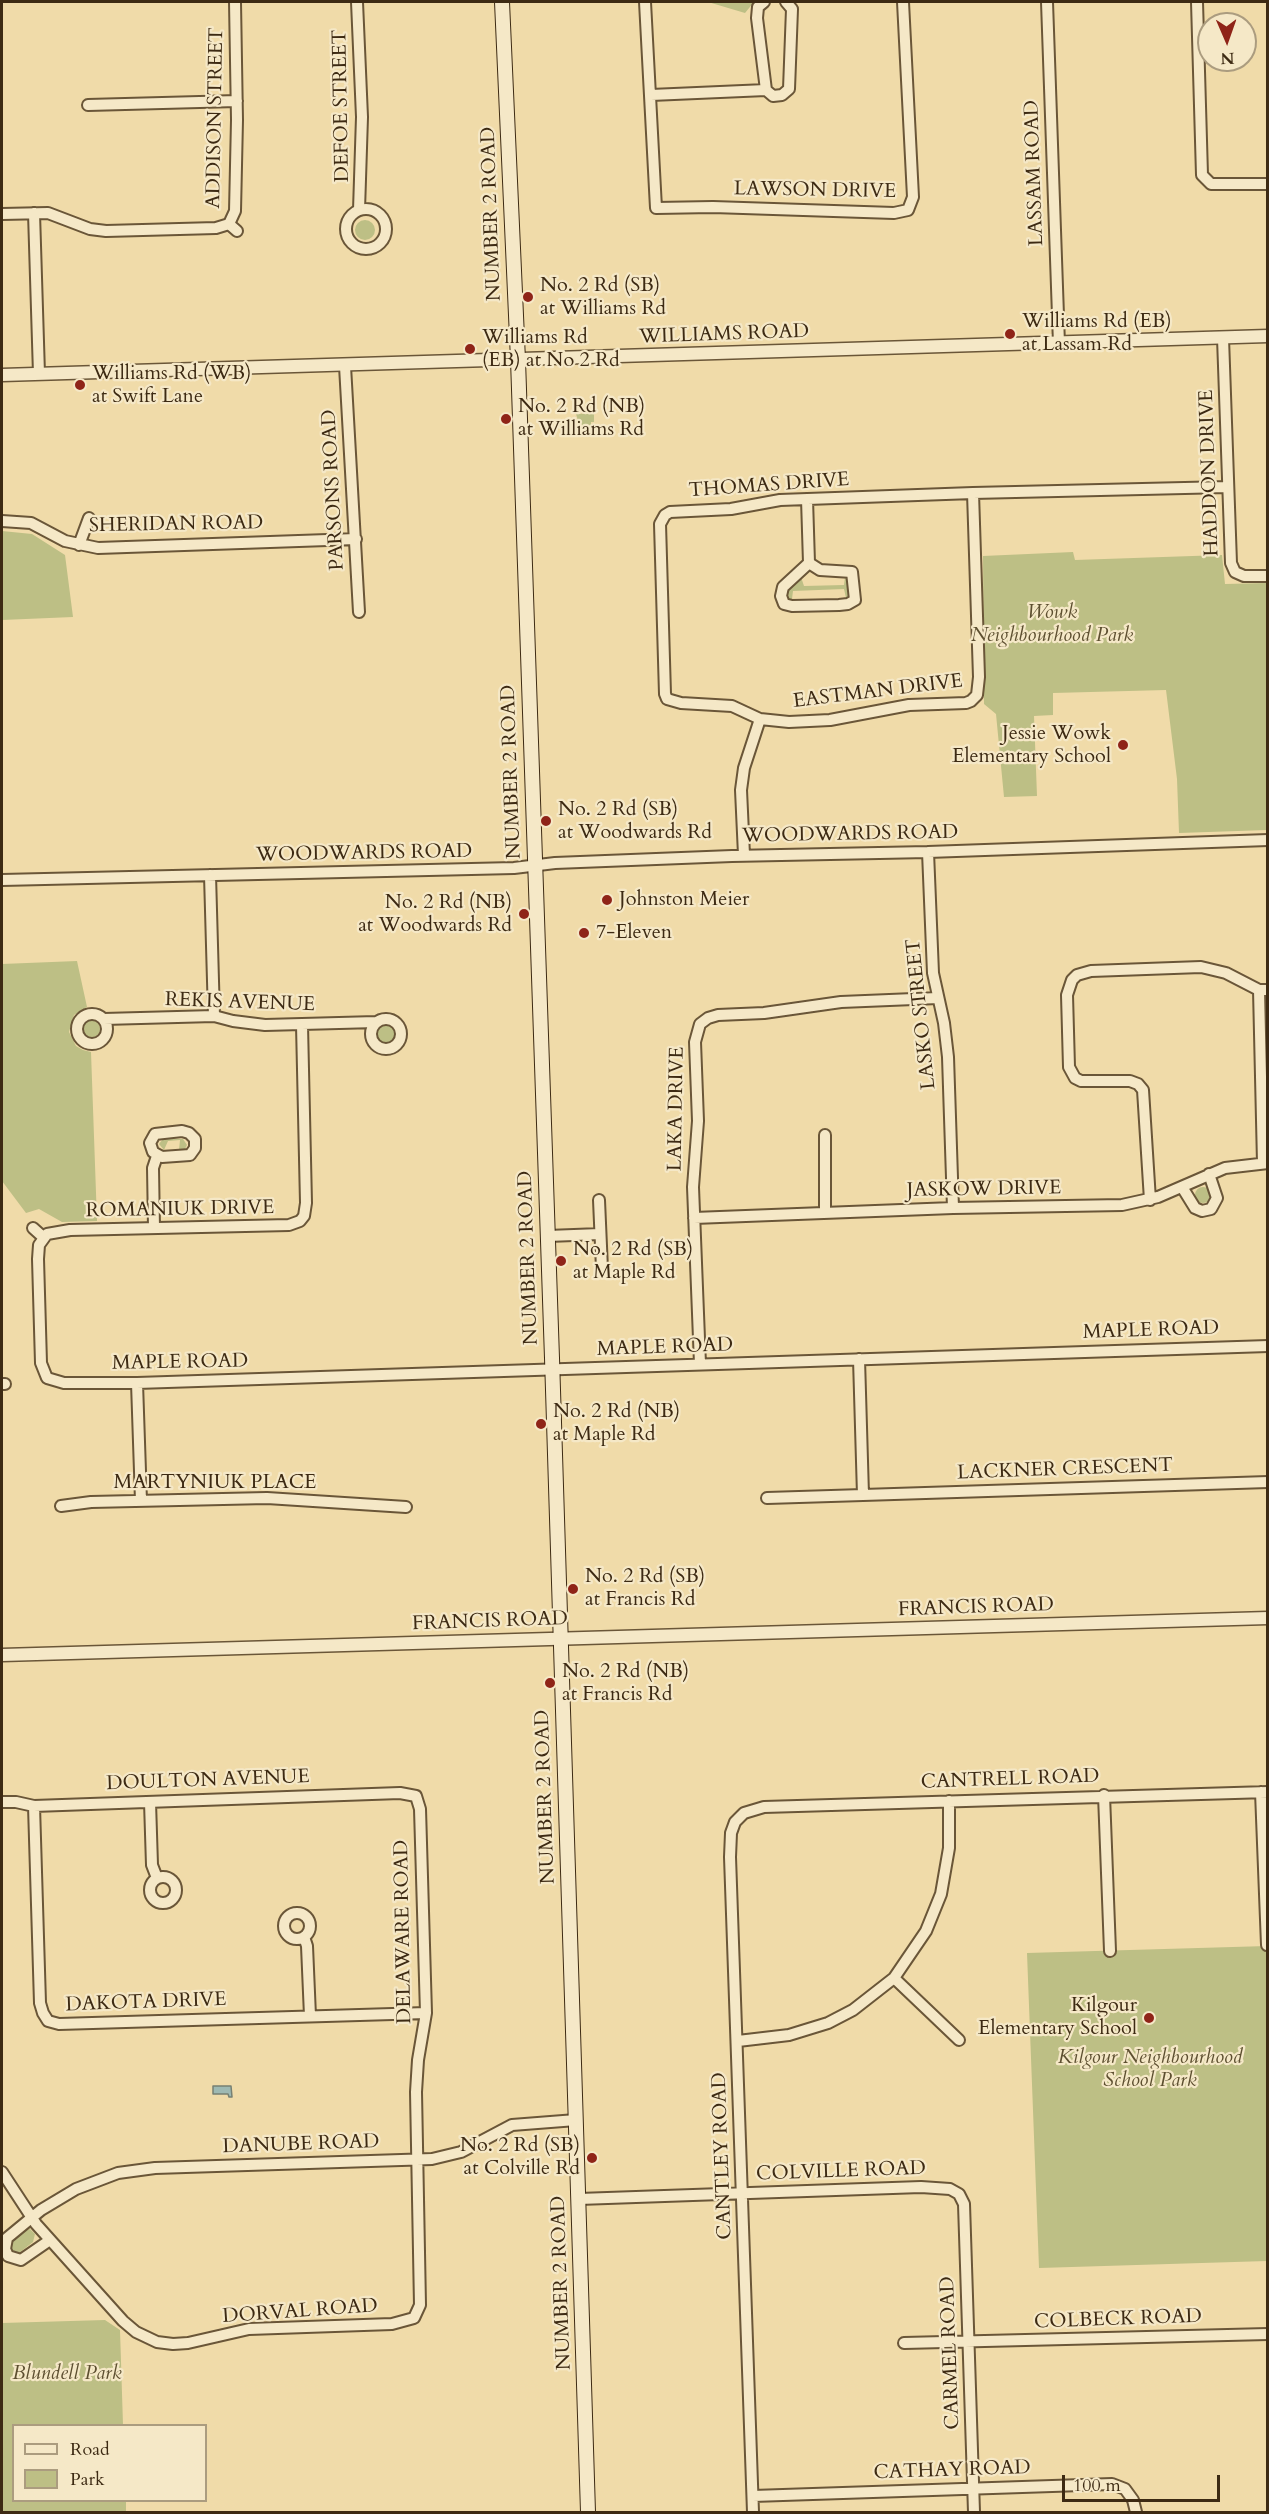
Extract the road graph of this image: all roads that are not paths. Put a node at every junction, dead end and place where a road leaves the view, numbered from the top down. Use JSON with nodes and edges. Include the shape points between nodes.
{"nodes":[{"id":1,"x":235,"y":2,"type":"edge"},
{"id":2,"x":357,"y":2,"type":"edge"},
{"id":3,"x":502,"y":2,"type":"edge"},
{"id":4,"x":645,"y":2,"type":"edge"},
{"id":5,"x":764,"y":2,"type":"edge"},
{"id":6,"x":786,"y":2,"type":"edge"},
{"id":7,"x":903,"y":2,"type":"edge"},
{"id":8,"x":1047,"y":2,"type":"edge"},
{"id":9,"x":1197,"y":2,"type":"edge"},
{"id":10,"x":766,"y":90,"type":"junction"},
{"id":11,"x":651,"y":95,"type":"junction"},
{"id":12,"x":237,"y":100,"type":"junction"},
{"id":13,"x":88,"y":105,"type":"dead end"},
{"id":14,"x":1268,"y":184,"type":"edge"},
{"id":15,"x":359,"y":210,"type":"dead end"},
{"id":16,"x":34,"y":213,"type":"junction"},
{"id":17,"x":2,"y":214,"type":"edge"},
{"id":18,"x":1268,"y":336,"type":"edge"},
{"id":19,"x":1223,"y":338,"type":"junction"},
{"id":20,"x":1059,"y":344,"type":"junction"},
{"id":21,"x":518,"y":360,"type":"junction"},
{"id":22,"x":345,"y":366,"type":"junction"},
{"id":23,"x":39,"y":374,"type":"junction"},
{"id":24,"x":2,"y":375,"type":"edge"},
{"id":25,"x":1227,"y":487,"type":"junction"},
{"id":26,"x":974,"y":493,"type":"junction"},
{"id":27,"x":807,"y":499,"type":"junction"},
{"id":28,"x":89,"y":518,"type":"dead end"},
{"id":29,"x":2,"y":521,"type":"edge"},
{"id":30,"x":356,"y":539,"type":"junction"},
{"id":31,"x":79,"y":545,"type":"junction"},
{"id":32,"x":809,"y":563,"type":"junction"},
{"id":33,"x":1268,"y":576,"type":"edge"},
{"id":34,"x":358,"y":612,"type":"dead end"},
{"id":35,"x":760,"y":718,"type":"junction"},
{"id":36,"x":1268,"y":840,"type":"edge"},
{"id":37,"x":928,"y":852,"type":"junction"},
{"id":38,"x":744,"y":855,"type":"junction"},
{"id":39,"x":535,"y":866,"type":"junction"},
{"id":40,"x":210,"y":875,"type":"junction"},
{"id":41,"x":2,"y":880,"type":"edge"},
{"id":42,"x":1263,"y":990,"type":"edge"},
{"id":43,"x":938,"y":998,"type":"junction"},
{"id":44,"x":214,"y":1016,"type":"junction"},
{"id":45,"x":104,"y":1019,"type":"dead end"},
{"id":46,"x":376,"y":1022,"type":"dead end"},
{"id":47,"x":302,"y":1025,"type":"junction"},
{"id":48,"x":825,"y":1135,"type":"dead end"},
{"id":49,"x":158,"y":1156,"type":"dead end"},
{"id":50,"x":1265,"y":1163,"type":"edge"},
{"id":51,"x":1209,"y":1174,"type":"junction"},
{"id":52,"x":1182,"y":1187,"type":"junction"},
{"id":53,"x":599,"y":1200,"type":"dead end"},
{"id":54,"x":1150,"y":1200,"type":"junction"},
{"id":55,"x":953,"y":1208,"type":"junction"},
{"id":56,"x":825,"y":1213,"type":"junction"},
{"id":57,"x":694,"y":1218,"type":"junction"},
{"id":58,"x":33,"y":1228,"type":"dead end"},
{"id":59,"x":154,"y":1228,"type":"junction"},
{"id":60,"x":600,"y":1234,"type":"junction"},
{"id":61,"x":548,"y":1236,"type":"junction"},
{"id":62,"x":44,"y":1237,"type":"junction"},
{"id":63,"x":602,"y":1269,"type":"dead end"},
{"id":64,"x":1268,"y":1346,"type":"edge"},
{"id":65,"x":859,"y":1359,"type":"junction"},
{"id":66,"x":700,"y":1364,"type":"junction"},
{"id":67,"x":552,"y":1370,"type":"junction"},
{"id":68,"x":137,"y":1383,"type":"junction"},
{"id":69,"x":1268,"y":1482,"type":"edge"},
{"id":70,"x":863,"y":1495,"type":"junction"},
{"id":71,"x":767,"y":1498,"type":"dead end"},
{"id":72,"x":141,"y":1501,"type":"junction"},
{"id":73,"x":61,"y":1506,"type":"dead end"},
{"id":74,"x":406,"y":1507,"type":"dead end"},
{"id":75,"x":1268,"y":1618,"type":"edge"},
{"id":76,"x":561,"y":1639,"type":"junction"},
{"id":77,"x":2,"y":1655,"type":"edge"},
{"id":78,"x":1264,"y":1792,"type":"edge"},
{"id":79,"x":1104,"y":1795,"type":"junction"},
{"id":80,"x":416,"y":1796,"type":"joint"},
{"id":81,"x":949,"y":1800,"type":"junction"},
{"id":82,"x":2,"y":1802,"type":"edge"},
{"id":83,"x":150,"y":1802,"type":"junction"},
{"id":84,"x":34,"y":1806,"type":"junction"},
{"id":85,"x":753,"y":1808,"type":"joint"},
{"id":86,"x":157,"y":1878,"type":"dead end"},
{"id":87,"x":304,"y":1938,"type":"dead end"},
{"id":88,"x":1267,"y":1945,"type":"edge"},
{"id":89,"x":1110,"y":1951,"type":"dead end"},
{"id":90,"x":894,"y":1978,"type":"junction"},
{"id":91,"x":426,"y":2013,"type":"junction"},
{"id":92,"x":310,"y":2016,"type":"junction"},
{"id":93,"x":959,"y":2040,"type":"dead end"},
{"id":94,"x":738,"y":2041,"type":"junction"},
{"id":95,"x":576,"y":2120,"type":"junction"},
{"id":96,"x":416,"y":2160,"type":"junction"},
{"id":97,"x":2,"y":2172,"type":"edge"},
{"id":98,"x":742,"y":2194,"type":"junction"},
{"id":99,"x":959,"y":2194,"type":"joint"},
{"id":100,"x":579,"y":2199,"type":"junction"},
{"id":101,"x":31,"y":2217,"type":"junction"},
{"id":102,"x":50,"y":2240,"type":"junction"},
{"id":103,"x":414,"y":2318,"type":"joint"},
{"id":104,"x":1268,"y":2334,"type":"edge"},
{"id":105,"x":904,"y":2343,"type":"dead end"},
{"id":106,"x":969,"y":2343,"type":"junction"},
{"id":107,"x":973,"y":2488,"type":"junction"},
{"id":108,"x":753,"y":2496,"type":"junction"},
{"id":109,"x":588,"y":2512,"type":"edge"},
{"id":110,"x":753,"y":2512,"type":"edge"},
{"id":111,"x":974,"y":2512,"type":"edge"},
{"id":112,"x":1136,"y":2512,"type":"edge"}],
"edges":[{"from":1,"to":12,"type":"street","name":"ADDISON STREET"},
{"from":2,"to":15,"type":"street","name":"DEFOE STREET","via":[[362,110]]},
{"from":3,"to":21,"type":"main road","name":"NUMBER 2 ROAD"},
{"from":4,"to":11,"type":"street"},
{"from":5,"to":10,"type":"street","via":[[758,7],[757,18]]},
{"from":6,"to":10,"type":"street","via":[[792,9],[789,89],[773,96]]},
{"from":7,"to":11,"type":"street","name":"LAWSON DRIVE","via":[[913,197],[908,210],[894,213],[656,208]]},
{"from":8,"to":20,"type":"street","name":"LASSAM ROAD"},
{"from":9,"to":14,"type":"street","via":[[1201,171],[1206,182]]},
{"from":10,"to":11,"type":"street"},
{"from":12,"to":13,"type":"street"},
{"from":12,"to":16,"type":"street","name":"ADDISON STREET","via":[[233,228],[97,231],[57,215]]},
{"from":16,"to":17,"type":"street"},
{"from":16,"to":23,"type":"street"},
{"from":18,"to":19,"type":"street","name":"WILLIAMS ROAD"},
{"from":19,"to":20,"type":"street","name":"WILLIAMS ROAD"},
{"from":19,"to":25,"type":"street","name":"HADDON DRIVE"},
{"from":20,"to":21,"type":"street","name":"WILLIAMS ROAD"},
{"from":21,"to":22,"type":"street","name":"WILLIAMS ROAD"},
{"from":21,"to":39,"type":"main road","name":"NUMBER 2 ROAD"},
{"from":22,"to":23,"type":"street","name":"WILLIAMS ROAD"},
{"from":22,"to":30,"type":"street","name":"PARSONS ROAD"},
{"from":23,"to":24,"type":"street","name":"WILLIAMS ROAD"},
{"from":25,"to":26,"type":"street","name":"THOMAS DRIVE"},
{"from":25,"to":33,"type":"street","name":"HADDON DRIVE","via":[[1231,563],[1235,572]]},
{"from":26,"to":27,"type":"street","name":"THOMAS DRIVE"},
{"from":26,"to":35,"type":"street","name":"EASTMAN DRIVE","via":[[979,677],[977,694],[971,701],[909,705],[830,720],[789,722]]},
{"from":27,"to":32,"type":"street"},
{"from":27,"to":35,"type":"street","name":"THOMAS DRIVE","via":[[731,509],[675,511],[665,514],[660,524],[667,699],[732,706]]},
{"from":28,"to":31,"type":"street"},
{"from":29,"to":31,"type":"street","name":"SHERIDAN ROAD","via":[[31,524]]},
{"from":30,"to":31,"type":"street","name":"SHERIDAN ROAD","via":[[103,548]]},
{"from":30,"to":34,"type":"street","name":"PARSONS ROAD"},
{"from":32,"to":32,"type":"street","via":[[820,570],[852,572],[855,600],[839,605],[784,604],[783,587]]},
{"from":35,"to":38,"type":"street","via":[[741,790]]},
{"from":36,"to":37,"type":"street","name":"WOODWARDS ROAD"},
{"from":37,"to":38,"type":"street","name":"WOODWARDS ROAD"},
{"from":37,"to":43,"type":"street","name":"LASKO STREET","via":[[931,954]]},
{"from":38,"to":39,"type":"street","name":"WOODWARDS ROAD"},
{"from":39,"to":40,"type":"street","name":"WOODWARDS ROAD"},
{"from":39,"to":61,"type":"main road","name":"NUMBER 2 ROAD"},
{"from":40,"to":41,"type":"street","name":"WOODWARDS ROAD"},
{"from":40,"to":44,"type":"street"},
{"from":42,"to":50,"type":"street"},
{"from":42,"to":54,"type":"street","via":[[1226,973],[1201,967],[1091,971],[1077,975],[1069,986],[1067,1060],[1071,1073],[1087,1082],[1130,1081],[1143,1090]]},
{"from":43,"to":55,"type":"street","name":"LASKO STREET","via":[[948,1057]]},
{"from":43,"to":57,"type":"street","name":"LAKA DRIVE","via":[[841,1002],[708,1018],[700,1024],[695,1042],[698,1121]]},
{"from":44,"to":45,"type":"street","name":"REKIS AVENUE"},
{"from":44,"to":47,"type":"street","name":"REKIS AVENUE","via":[[253,1024]]},
{"from":46,"to":47,"type":"street","name":"REKIS AVENUE"},
{"from":47,"to":59,"type":"street","name":"ROMANIUK DRIVE","via":[[306,1208],[302,1224]]},
{"from":48,"to":56,"type":"street"},
{"from":49,"to":59,"type":"street","via":[[153,1171]]},
{"from":50,"to":51,"type":"street","name":"JASKOW DRIVE"},
{"from":51,"to":52,"type":"street","name":"JASKOW DRIVE"},
{"from":51,"to":52,"type":"street","via":[[1217,1198],[1211,1209],[1195,1208]]},
{"from":52,"to":54,"type":"street","name":"JASKOW DRIVE"},
{"from":53,"to":60,"type":"street"},
{"from":54,"to":55,"type":"street","name":"JASKOW DRIVE","via":[[1122,1205]]},
{"from":55,"to":56,"type":"street","name":"JASKOW DRIVE"},
{"from":56,"to":57,"type":"street","name":"JASKOW DRIVE"},
{"from":57,"to":66,"type":"street","name":"LAKA DRIVE"},
{"from":58,"to":62,"type":"street"},
{"from":59,"to":62,"type":"street","name":"ROMANIUK DRIVE","via":[[60,1231]]},
{"from":60,"to":61,"type":"street"},
{"from":60,"to":63,"type":"street"},
{"from":61,"to":67,"type":"main road","name":"NUMBER 2 ROAD"},
{"from":62,"to":68,"type":"street","name":"MAPLE ROAD","via":[[38,1259],[41,1363],[47,1378],[64,1383]]},
{"from":64,"to":65,"type":"street","name":"MAPLE ROAD"},
{"from":65,"to":66,"type":"street","name":"MAPLE ROAD"},
{"from":65,"to":70,"type":"street"},
{"from":66,"to":67,"type":"street","name":"MAPLE ROAD"},
{"from":67,"to":68,"type":"street","name":"MAPLE ROAD"},
{"from":67,"to":76,"type":"main road","name":"NUMBER 2 ROAD"},
{"from":68,"to":72,"type":"street"},
{"from":69,"to":70,"type":"street","name":"LACKNER CRESCENT"},
{"from":70,"to":71,"type":"street","name":"LACKNER CRESCENT"},
{"from":72,"to":73,"type":"street","name":"MARTYNIUK PLACE"},
{"from":72,"to":74,"type":"street","name":"MARTYNIUK PLACE","via":[[281,1498]]},
{"from":75,"to":76,"type":"street","name":"FRANCIS ROAD"},
{"from":76,"to":77,"type":"street","name":"FRANCIS ROAD"},
{"from":76,"to":95,"type":"main road","name":"NUMBER 2 ROAD"},
{"from":78,"to":79,"type":"street","name":"CANTRELL ROAD"},
{"from":78,"to":88,"type":"street"},
{"from":79,"to":81,"type":"street","name":"CANTRELL ROAD"},
{"from":79,"to":89,"type":"street"},
{"from":80,"to":83,"type":"street","name":"DOULTON AVENUE","via":[[400,1793]]},
{"from":80,"to":91,"type":"street","name":"DELAWARE ROAD","via":[[420,1809]]},
{"from":81,"to":85,"type":"street","name":"CANTRELL ROAD"},
{"from":81,"to":90,"type":"street","via":[[949,1848],[937,1904],[920,1942]]},
{"from":82,"to":84,"type":"street","name":"DOULTON AVENUE"},
{"from":83,"to":84,"type":"street","name":"DOULTON AVENUE"},
{"from":83,"to":86,"type":"street","via":[[152,1865]]},
{"from":84,"to":92,"type":"street","name":"DAKOTA DRIVE","via":[[40,2003],[48,2021],[59,2024]]},
{"from":85,"to":94,"type":"street","name":"CANTLEY ROAD","via":[[739,1817],[730,1839]]},
{"from":87,"to":92,"type":"street"},
{"from":90,"to":93,"type":"street"},
{"from":90,"to":94,"type":"street","via":[[853,2010],[828,2023],[789,2036]]},
{"from":91,"to":92,"type":"street","name":"DAKOTA DRIVE"},
{"from":91,"to":96,"type":"street","name":"DELAWARE ROAD","via":[[416,2076]]},
{"from":94,"to":98,"type":"street","name":"CANTLEY ROAD"},
{"from":95,"to":96,"type":"street","name":"DANUBE ROAD","via":[[512,2125],[461,2152]]},
{"from":95,"to":100,"type":"main road","name":"NUMBER 2 ROAD"},
{"from":96,"to":101,"type":"street","name":"DANUBE ROAD","via":[[136,2170],[95,2180]]},
{"from":96,"to":103,"type":"street","name":"DELAWARE ROAD","via":[[420,2305]]},
{"from":97,"to":101,"type":"street","name":"DORVAL ROAD"},
{"from":98,"to":99,"type":"street","name":"COLVILLE ROAD","via":[[921,2187],[950,2189]]},
{"from":98,"to":100,"type":"street","name":"COLVILLE ROAD"},
{"from":98,"to":108,"type":"street","name":"CANTLEY ROAD"},
{"from":99,"to":106,"type":"street","name":"CARMEL ROAD","via":[[964,2204]]},
{"from":100,"to":109,"type":"main road","name":"NUMBER 2 ROAD"},
{"from":101,"to":102,"type":"street","name":"DORVAL ROAD"},
{"from":101,"to":102,"type":"street","via":[[7,2238],[8,2256],[21,2260]]},
{"from":102,"to":103,"type":"street","name":"DORVAL ROAD","via":[[123,2321],[156,2342],[188,2343],[249,2330],[392,2324]]},
{"from":104,"to":106,"type":"street","name":"COLBECK ROAD"},
{"from":105,"to":106,"type":"street","name":"COLBECK ROAD"},
{"from":106,"to":107,"type":"street","name":"CARMEL ROAD"},
{"from":107,"to":108,"type":"street","name":"CATHAY ROAD"},
{"from":107,"to":111,"type":"street","name":"CARMEL ROAD"},
{"from":107,"to":112,"type":"street","name":"CATHAY ROAD","via":[[1112,2484],[1125,2489]]},
{"from":108,"to":110,"type":"street","name":"CANTLEY ROAD"}]}
